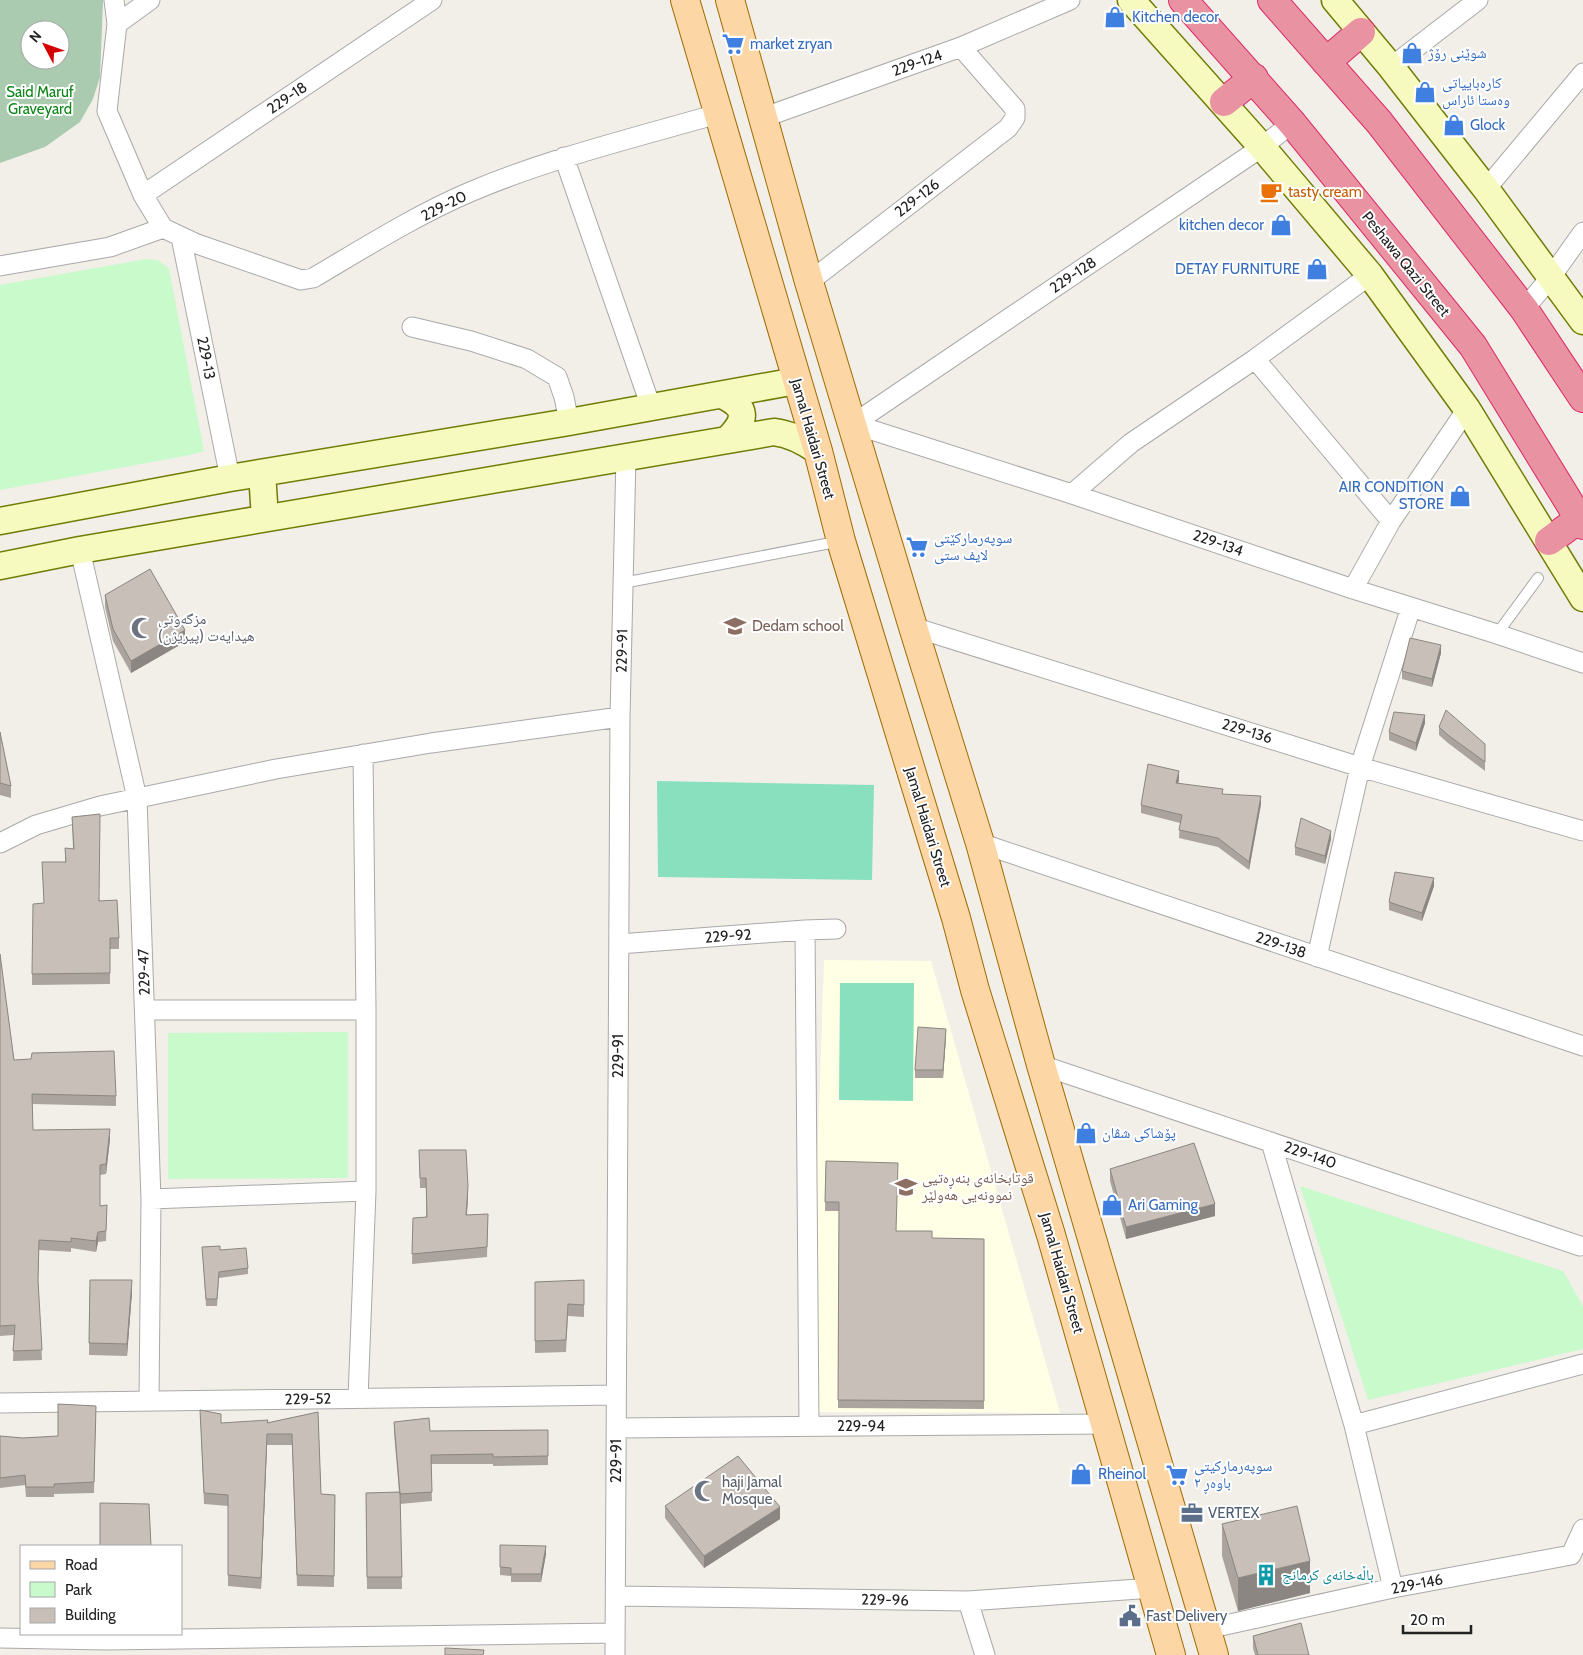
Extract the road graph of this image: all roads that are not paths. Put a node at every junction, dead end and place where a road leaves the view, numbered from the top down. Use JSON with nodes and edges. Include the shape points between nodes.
{"nodes":[{"id":1,"x":114,"y":0,"type":"edge"},
{"id":2,"x":150,"y":0,"type":"edge"},
{"id":3,"x":432,"y":0,"type":"edge"},
{"id":4,"x":684,"y":0,"type":"edge"},
{"id":5,"x":730,"y":0,"type":"edge"},
{"id":6,"x":1070,"y":0,"type":"edge"},
{"id":7,"x":1131,"y":0,"type":"edge"},
{"id":8,"x":1183,"y":0,"type":"edge"},
{"id":9,"x":1272,"y":0,"type":"edge"},
{"id":10,"x":1335,"y":0,"type":"edge"},
{"id":11,"x":1478,"y":0,"type":"edge"},
{"id":12,"x":116,"y":24,"type":"junction"},
{"id":13,"x":1361,"y":32,"type":"junction"},
{"id":14,"x":961,"y":47,"type":"junction"},
{"id":15,"x":1326,"y":62,"type":"junction"},
{"id":16,"x":1391,"y":67,"type":"junction"},
{"id":17,"x":1583,"y":73,"type":"edge"},
{"id":18,"x":1254,"y":78,"type":"junction"},
{"id":19,"x":1224,"y":102,"type":"junction"},
{"id":20,"x":717,"y":114,"type":"junction"},
{"id":21,"x":762,"y":118,"type":"junction"},
{"id":22,"x":1292,"y":123,"type":"junction"},
{"id":23,"x":1262,"y":147,"type":"junction"},
{"id":24,"x":564,"y":157,"type":"junction"},
{"id":25,"x":1486,"y":189,"type":"junction"},
{"id":26,"x":142,"y":195,"type":"junction"},
{"id":27,"x":163,"y":228,"type":"junction"},
{"id":28,"x":1583,"y":232,"type":"edge"},
{"id":29,"x":181,"y":237,"type":"junction"},
{"id":30,"x":0,"y":266,"type":"edge"},
{"id":31,"x":1370,"y":275,"type":"junction"},
{"id":32,"x":1552,"y":277,"type":"junction"},
{"id":33,"x":809,"y":282,"type":"junction"},
{"id":34,"x":1524,"y":309,"type":"junction"},
{"id":35,"x":1583,"y":321,"type":"edge"},
{"id":36,"x":412,"y":326,"type":"dead end"},
{"id":37,"x":1255,"y":360,"type":"junction"},
{"id":38,"x":796,"y":381,"type":"junction"},
{"id":39,"x":722,"y":395,"type":"junction"},
{"id":40,"x":1583,"y":398,"type":"edge"},
{"id":41,"x":651,"y":406,"type":"junction"},
{"id":42,"x":1466,"y":408,"type":"junction"},
{"id":43,"x":569,"y":422,"type":"junction"},
{"id":44,"x":853,"y":424,"type":"junction"},
{"id":45,"x":728,"y":439,"type":"junction"},
{"id":46,"x":818,"y":451,"type":"junction"},
{"id":47,"x":626,"y":456,"type":"junction"},
{"id":48,"x":262,"y":473,"type":"junction"},
{"id":49,"x":230,"y":478,"type":"junction"},
{"id":50,"x":1072,"y":494,"type":"junction"},
{"id":51,"x":265,"y":518,"type":"junction"},
{"id":52,"x":0,"y":521,"type":"edge"},
{"id":53,"x":1391,"y":521,"type":"junction"},
{"id":54,"x":1581,"y":522,"type":"edge"},
{"id":55,"x":1549,"y":541,"type":"junction"},
{"id":56,"x":840,"y":542,"type":"junction"},
{"id":57,"x":80,"y":550,"type":"junction"},
{"id":58,"x":0,"y":566,"type":"edge"},
{"id":59,"x":1538,"y":578,"type":"dead end"},
{"id":60,"x":623,"y":583,"type":"junction"},
{"id":61,"x":1353,"y":589,"type":"junction"},
{"id":62,"x":1583,"y":598,"type":"edge"},
{"id":63,"x":1411,"y":607,"type":"junction"},
{"id":64,"x":913,"y":627,"type":"junction"},
{"id":65,"x":1497,"y":634,"type":"junction"},
{"id":66,"x":1583,"y":663,"type":"edge"},
{"id":67,"x":620,"y":717,"type":"junction"},
{"id":68,"x":364,"y":754,"type":"junction"},
{"id":69,"x":1360,"y":767,"type":"junction"},
{"id":70,"x":137,"y":798,"type":"junction"},
{"id":71,"x":1583,"y":832,"type":"edge"},
{"id":72,"x":0,"y":842,"type":"edge"},
{"id":73,"x":980,"y":843,"type":"junction"},
{"id":74,"x":836,"y":929,"type":"dead end"},
{"id":75,"x":806,"y":930,"type":"junction"},
{"id":76,"x":619,"y":944,"type":"junction"},
{"id":77,"x":1316,"y":957,"type":"junction"},
{"id":78,"x":145,"y":1010,"type":"junction"},
{"id":79,"x":366,"y":1010,"type":"junction"},
{"id":80,"x":1583,"y":1046,"type":"edge"},
{"id":81,"x":1041,"y":1065,"type":"junction"},
{"id":82,"x":1272,"y":1142,"type":"junction"},
{"id":83,"x":366,"y":1191,"type":"junction"},
{"id":84,"x":151,"y":1199,"type":"junction"},
{"id":85,"x":1582,"y":1244,"type":"edge"},
{"id":86,"x":1583,"y":1364,"type":"edge"},
{"id":87,"x":616,"y":1395,"type":"junction"},
{"id":88,"x":358,"y":1398,"type":"junction"},
{"id":89,"x":150,"y":1401,"type":"junction"},
{"id":90,"x":0,"y":1403,"type":"edge"},
{"id":91,"x":1105,"y":1424,"type":"junction"},
{"id":92,"x":1354,"y":1425,"type":"junction"},
{"id":93,"x":809,"y":1426,"type":"junction"},
{"id":94,"x":616,"y":1428,"type":"junction"},
{"id":95,"x":1583,"y":1530,"type":"edge"},
{"id":96,"x":1153,"y":1588,"type":"junction"},
{"id":97,"x":1393,"y":1588,"type":"junction"},
{"id":98,"x":616,"y":1596,"type":"junction"},
{"id":99,"x":968,"y":1601,"type":"junction"},
{"id":100,"x":1207,"y":1629,"type":"junction"},
{"id":101,"x":615,"y":1634,"type":"junction"},
{"id":102,"x":0,"y":1638,"type":"edge"},
{"id":103,"x":286,"y":1646,"type":"edge"},
{"id":104,"x":106,"y":1648,"type":"edge"},
{"id":105,"x":614,"y":1655,"type":"edge"},
{"id":106,"x":985,"y":1655,"type":"edge"},
{"id":107,"x":1172,"y":1655,"type":"edge"},
{"id":108,"x":1214,"y":1655,"type":"edge"}],
"edges":[{"from":1,"to":12,"type":"street"},
{"from":2,"to":12,"type":"street"},
{"from":3,"to":26,"type":"street","name":"229-18"},
{"from":4,"to":20,"type":"main road","name":"Jamal Haidari Street"},
{"from":5,"to":21,"type":"main road"},
{"from":6,"to":14,"type":"street","name":"229-124"},
{"from":7,"to":19,"type":"street"},
{"from":8,"to":18,"type":"highway","name":"Peshawa Qazi Street"},
{"from":9,"to":15,"type":"highway"},
{"from":10,"to":13,"type":"street"},
{"from":11,"to":16,"type":"street"},
{"from":12,"to":26,"type":"street","via":[[107,111]]},
{"from":13,"to":15,"type":"highway"},
{"from":13,"to":16,"type":"street"},
{"from":14,"to":21,"type":"street","name":"229-124"},
{"from":14,"to":33,"type":"street","name":"229-126","via":[[1015,109],[1015,118],[1008,128]]},
{"from":15,"to":34,"type":"highway","via":[[1379,122]]},
{"from":16,"to":25,"type":"street"},
{"from":17,"to":25,"type":"street"},
{"from":18,"to":19,"type":"highway"},
{"from":18,"to":22,"type":"highway","name":"Peshawa Qazi Street"},
{"from":19,"to":23,"type":"street"},
{"from":20,"to":24,"type":"street","name":"229-20"},
{"from":20,"to":38,"type":"main road","name":"Jamal Haidari Street"},
{"from":21,"to":33,"type":"main road"},
{"from":22,"to":23,"type":"street","name":"229-128"},
{"from":22,"to":54,"type":"highway","name":"Peshawa Qazi Street","via":[[1473,346]]},
{"from":23,"to":31,"type":"street"},
{"from":23,"to":44,"type":"street","name":"229-128"},
{"from":24,"to":29,"type":"street","name":"229-20","via":[[470,192],[313,278],[301,280]]},
{"from":24,"to":41,"type":"street"},
{"from":25,"to":32,"type":"street"},
{"from":26,"to":27,"type":"street"},
{"from":27,"to":29,"type":"street","name":"229-20"},
{"from":27,"to":30,"type":"street","via":[[110,246]]},
{"from":28,"to":32,"type":"street"},
{"from":29,"to":49,"type":"street","name":"229-13"},
{"from":31,"to":37,"type":"street"},
{"from":31,"to":42,"type":"street"},
{"from":32,"to":34,"type":"street"},
{"from":32,"to":35,"type":"street"},
{"from":33,"to":44,"type":"main road"},
{"from":34,"to":40,"type":"highway"},
{"from":36,"to":43,"type":"street","via":[[527,359],[557,377]]},
{"from":37,"to":50,"type":"street","via":[[1131,443]]},
{"from":37,"to":53,"type":"street"},
{"from":38,"to":39,"type":"street"},
{"from":38,"to":46,"type":"main road","name":"Jamal Haidari Street"},
{"from":39,"to":41,"type":"street"},
{"from":39,"to":45,"type":"street","via":[[739,405],[742,412],[741,423]]},
{"from":41,"to":43,"type":"street"},
{"from":42,"to":53,"type":"street"},
{"from":42,"to":55,"type":"street"},
{"from":43,"to":48,"type":"street"},
{"from":44,"to":50,"type":"street","name":"229-134"},
{"from":44,"to":64,"type":"main road"},
{"from":45,"to":46,"type":"street","via":[[786,433]]},
{"from":45,"to":47,"type":"street"},
{"from":46,"to":56,"type":"main road","name":"Jamal Haidari Street"},
{"from":47,"to":51,"type":"street"},
{"from":47,"to":60,"type":"street","name":"229-91"},
{"from":48,"to":49,"type":"street"},
{"from":48,"to":51,"type":"street"},
{"from":49,"to":52,"type":"street"},
{"from":50,"to":61,"type":"street","name":"229-134"},
{"from":51,"to":57,"type":"street"},
{"from":53,"to":61,"type":"street"},
{"from":54,"to":55,"type":"highway"},
{"from":55,"to":62,"type":"street"},
{"from":56,"to":60,"type":"lane"},
{"from":56,"to":91,"type":"main road","name":"Jamal Haidari Street","via":[[956,918]]},
{"from":57,"to":58,"type":"street"},
{"from":57,"to":70,"type":"street","name":"229-47"},
{"from":59,"to":65,"type":"lane"},
{"from":60,"to":67,"type":"street","name":"229-91"},
{"from":61,"to":63,"type":"street","name":"229-134"},
{"from":63,"to":65,"type":"street","name":"229-134"},
{"from":63,"to":69,"type":"street"},
{"from":64,"to":69,"type":"street","name":"229-136"},
{"from":64,"to":73,"type":"main road"},
{"from":65,"to":66,"type":"street","name":"229-134"},
{"from":67,"to":68,"type":"street"},
{"from":67,"to":76,"type":"street","name":"229-91"},
{"from":68,"to":70,"type":"street"},
{"from":68,"to":79,"type":"street"},
{"from":69,"to":71,"type":"street","name":"229-136"},
{"from":69,"to":77,"type":"street"},
{"from":70,"to":72,"type":"street","via":[[36,825]]},
{"from":70,"to":78,"type":"street","name":"229-47"},
{"from":73,"to":77,"type":"street","name":"229-138"},
{"from":73,"to":81,"type":"main road"},
{"from":74,"to":75,"type":"street","name":"229-92"},
{"from":75,"to":76,"type":"street","name":"229-92"},
{"from":75,"to":93,"type":"street"},
{"from":76,"to":87,"type":"street","name":"229-91"},
{"from":77,"to":80,"type":"street","name":"229-138"},
{"from":78,"to":79,"type":"street"},
{"from":78,"to":84,"type":"street","name":"229-47"},
{"from":79,"to":83,"type":"street"},
{"from":81,"to":82,"type":"street","name":"229-140"},
{"from":81,"to":100,"type":"main road"},
{"from":82,"to":85,"type":"street","name":"229-140"},
{"from":82,"to":92,"type":"street"},
{"from":83,"to":84,"type":"street"},
{"from":83,"to":88,"type":"street"},
{"from":84,"to":89,"type":"street","name":"229-47"},
{"from":86,"to":92,"type":"street"},
{"from":87,"to":88,"type":"street","name":"229-52"},
{"from":87,"to":94,"type":"street","name":"229-91"},
{"from":88,"to":89,"type":"street","name":"229-52"},
{"from":89,"to":90,"type":"street","name":"229-52"},
{"from":91,"to":93,"type":"street","name":"229-94"},
{"from":91,"to":96,"type":"main road","name":"Jamal Haidari Street"},
{"from":92,"to":97,"type":"street"},
{"from":93,"to":94,"type":"street","name":"229-94"},
{"from":94,"to":98,"type":"street","name":"229-91"},
{"from":95,"to":97,"type":"street","name":"229-146","via":[[1571,1554]]},
{"from":96,"to":99,"type":"street","name":"229-96"},
{"from":96,"to":107,"type":"main road","name":"Jamal Haidari Street"},
{"from":97,"to":100,"type":"street","name":"229-146"},
{"from":98,"to":99,"type":"street","name":"229-96"},
{"from":98,"to":101,"type":"street","name":"229-91"},
{"from":99,"to":106,"type":"street"},
{"from":100,"to":108,"type":"main road"},
{"from":101,"to":103,"type":"street"},
{"from":101,"to":105,"type":"street","name":"229-91"},
{"from":102,"to":104,"type":"street"},
{"from":103,"to":104,"type":"street"}]}
